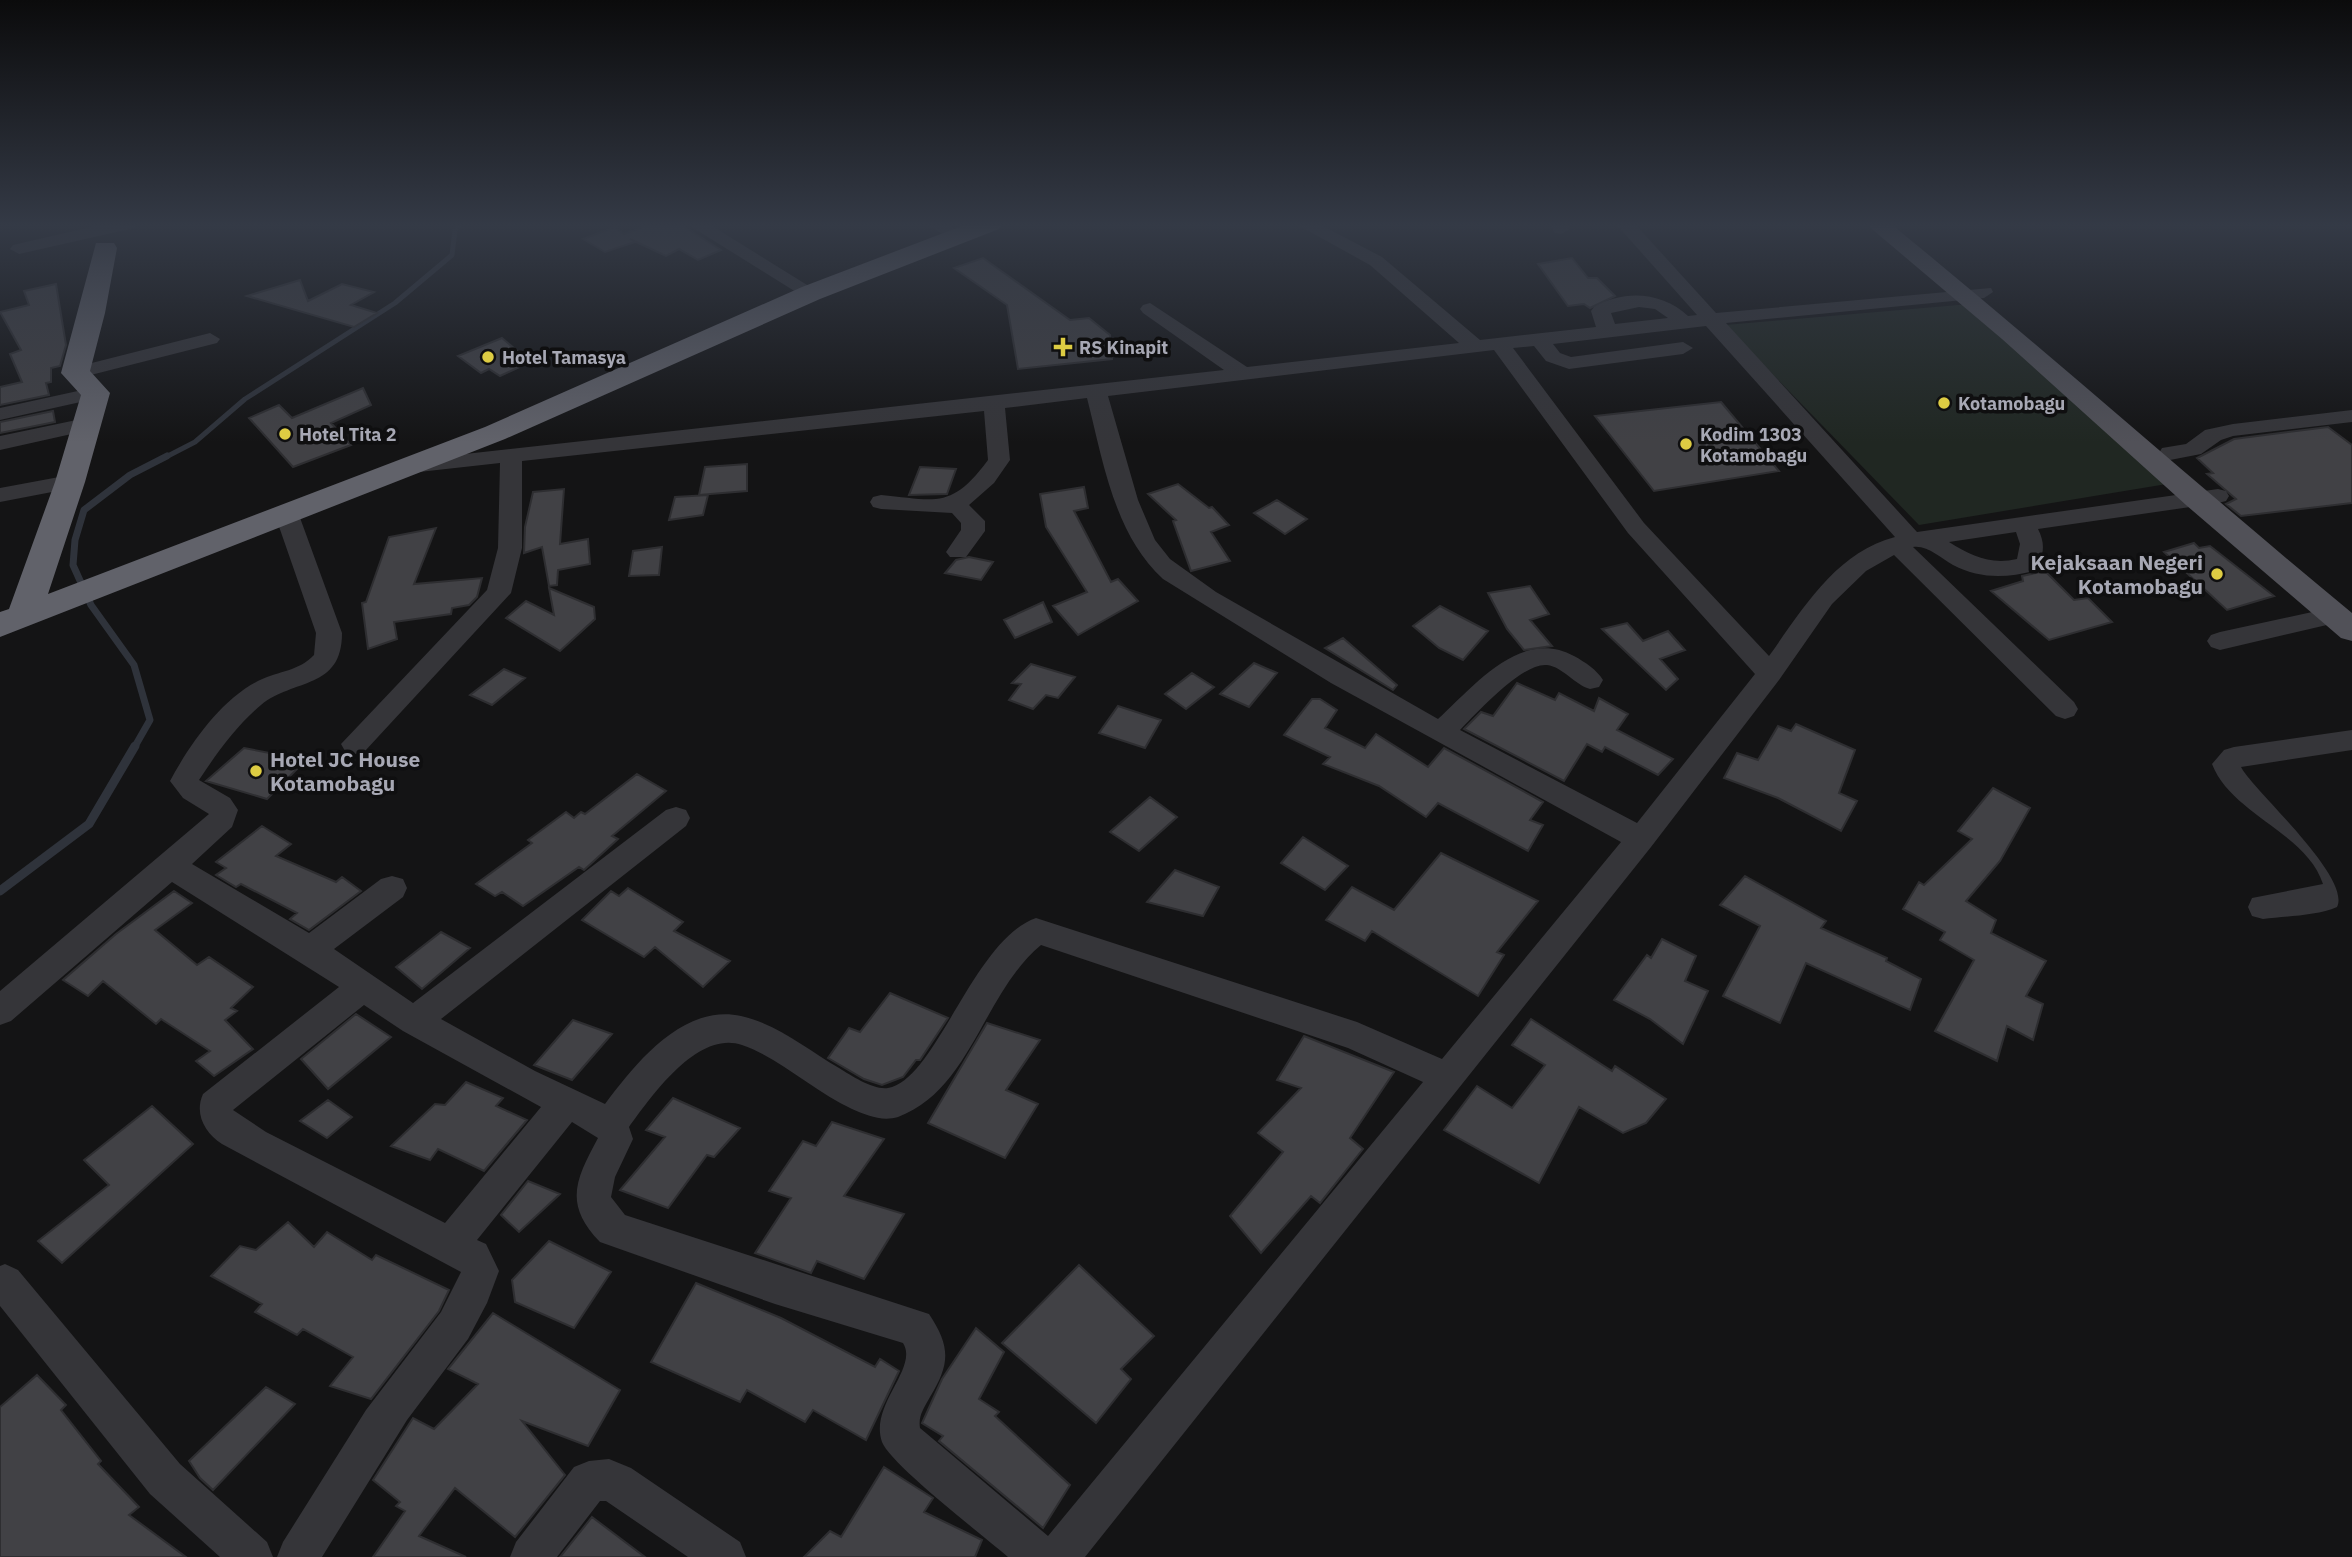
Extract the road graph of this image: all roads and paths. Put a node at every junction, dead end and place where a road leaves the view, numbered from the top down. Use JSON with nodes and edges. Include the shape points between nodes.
{"nodes":[{"id":1,"x":94,"y":297,"type":"edge"},
{"id":2,"x":803,"y":297,"type":"edge"},
{"id":3,"x":1423,"y":297,"type":"edge"},
{"id":4,"x":1692,"y":297,"type":"edge"},
{"id":5,"x":1936,"y":297,"type":"edge"},
{"id":6,"x":1977,"y":297,"type":"edge"},
{"id":7,"x":1978,"y":297,"type":"edge"},
{"id":8,"x":1150,"y":309,"type":"dead end"},
{"id":9,"x":1712,"y":319,"type":"junction"},
{"id":10,"x":210,"y":339,"type":"dead end"},
{"id":11,"x":1541,"y":341,"type":"junction"},
{"id":12,"x":1489,"y":347,"type":"junction"},
{"id":13,"x":1684,"y":348,"type":"dead end"},
{"id":14,"x":75,"y":373,"type":"junction"},
{"id":15,"x":1242,"y":373,"type":"junction"},
{"id":16,"x":1096,"y":391,"type":"junction"},
{"id":17,"x":96,"y":393,"type":"junction"},
{"id":18,"x":994,"y":402,"type":"junction"},
{"id":19,"x":0,"y":414,"type":"edge"},
{"id":20,"x":2352,"y":416,"type":"edge"},
{"id":21,"x":86,"y":424,"type":"junction"},
{"id":22,"x":0,"y":443,"type":"edge"},
{"id":23,"x":2170,"y":453,"type":"junction"},
{"id":24,"x":511,"y":456,"type":"junction"},
{"id":25,"x":410,"y":466,"type":"junction"},
{"id":26,"x":0,"y":495,"type":"edge"},
{"id":27,"x":2207,"y":498,"type":"junction"},
{"id":28,"x":881,"y":502,"type":"dead end"},
{"id":29,"x":61,"y":504,"type":"junction"},
{"id":30,"x":955,"y":504,"type":"junction"},
{"id":31,"x":287,"y":515,"type":"junction"},
{"id":32,"x":2023,"y":524,"type":"junction"},
{"id":33,"x":1911,"y":541,"type":"junction"},
{"id":34,"x":958,"y":552,"type":"dead end"},
{"id":35,"x":26,"y":615,"type":"edge"},
{"id":36,"x":2346,"y":618,"type":"edge"},
{"id":37,"x":2220,"y":641,"type":"dead end"},
{"id":38,"x":1770,"y":674,"type":"junction"},
{"id":39,"x":1590,"y":680,"type":"dead end"},
{"id":40,"x":2065,"y":709,"type":"dead end"},
{"id":41,"x":1442,"y":731,"type":"junction"},
{"id":42,"x":2352,"y":740,"type":"edge"},
{"id":43,"x":355,"y":744,"type":"dead end"},
{"id":44,"x":676,"y":818,"type":"dead end"},
{"id":45,"x":1641,"y":839,"type":"junction"},
{"id":46,"x":170,"y":866,"type":"junction"},
{"id":47,"x":392,"y":888,"type":"dead end"},
{"id":48,"x":2263,"y":907,"type":"dead end"},
{"id":49,"x":310,"y":950,"type":"junction"},
{"id":50,"x":363,"y":987,"type":"junction"},
{"id":51,"x":0,"y":1011,"type":"edge"},
{"id":52,"x":414,"y":1021,"type":"junction"},
{"id":53,"x":1447,"y":1077,"type":"junction"},
{"id":54,"x":567,"y":1102,"type":"junction"},
{"id":55,"x":611,"y":1124,"type":"junction"},
{"id":56,"x":449,"y":1246,"type":"junction"},
{"id":57,"x":5,"y":1283,"type":"dead end"},
{"id":58,"x":253,"y":1557,"type":"edge"},
{"id":59,"x":298,"y":1557,"type":"edge"},
{"id":60,"x":531,"y":1557,"type":"edge"},
{"id":61,"x":725,"y":1557,"type":"edge"},
{"id":62,"x":1041,"y":1557,"type":"edge"},
{"id":63,"x":1058,"y":1557,"type":"edge"}],
"edges":[{"from":1,"to":14,"type":"highway"},
{"from":2,"to":25,"type":"highway","via":[[575,399]]},
{"from":3,"to":12,"type":"street"},
{"from":4,"to":9,"type":"street"},
{"from":5,"to":9,"type":"street"},
{"from":6,"to":27,"type":"main road"},
{"from":7,"to":23,"type":"main road"},
{"from":8,"to":15,"type":"street"},
{"from":9,"to":11,"type":"street"},
{"from":9,"to":33,"type":"street"},
{"from":10,"to":14,"type":"street"},
{"from":11,"to":12,"type":"street"},
{"from":11,"to":13,"type":"street","via":[[1553,357],[1569,363]]},
{"from":12,"to":15,"type":"street"},
{"from":12,"to":38,"type":"street","via":[[1636,528]]},
{"from":14,"to":17,"type":"highway"},
{"from":15,"to":16,"type":"street"},
{"from":16,"to":18,"type":"street"},
{"from":16,"to":41,"type":"street","via":[[1126,495],[1154,556],[1267,634]]},
{"from":17,"to":19,"type":"street"},
{"from":17,"to":21,"type":"highway"},
{"from":18,"to":24,"type":"street"},
{"from":18,"to":30,"type":"street","via":[[999,460],[995,470]]},
{"from":20,"to":23,"type":"street","via":[[2233,430],[2213,435],[2193,449]]},
{"from":21,"to":22,"type":"street"},
{"from":21,"to":29,"type":"highway"},
{"from":23,"to":27,"type":"main road"},
{"from":24,"to":25,"type":"street"},
{"from":24,"to":43,"type":"street","via":[[510,548],[499,593]]},
{"from":25,"to":31,"type":"highway"},
{"from":26,"to":29,"type":"street"},
{"from":27,"to":32,"type":"street"},
{"from":27,"to":36,"type":"main road"},
{"from":28,"to":30,"type":"street","via":[[924,508]]},
{"from":29,"to":35,"type":"highway"},
{"from":30,"to":34,"type":"street","via":[[973,521],[974,531]]},
{"from":31,"to":35,"type":"highway"},
{"from":31,"to":46,"type":"street","via":[[329,634],[329,651],[321,664],[307,673],[256,695],[212,741],[184,781],[224,810],[222,819]]},
{"from":32,"to":33,"type":"street"},
{"from":32,"to":33,"type":"street","via":[[2034,544],[2032,555],[2026,565],[2007,571],[1977,566]]},
{"from":33,"to":38,"type":"street","via":[[1858,565],[1823,598]]},
{"from":33,"to":40,"type":"street"},
{"from":36,"to":37,"type":"street"},
{"from":38,"to":45,"type":"street"},
{"from":39,"to":41,"type":"street","via":[[1565,662],[1533,657],[1510,670]]},
{"from":41,"to":45,"type":"street"},
{"from":42,"to":48,"type":"street","via":[[2234,757],[2226,764],[2231,777],[2322,857],[2339,879],[2339,888],[2329,897]]},
{"from":44,"to":52,"type":"street"},
{"from":45,"to":53,"type":"street"},
{"from":46,"to":49,"type":"street"},
{"from":46,"to":51,"type":"street"},
{"from":47,"to":49,"type":"street"},
{"from":49,"to":50,"type":"street"},
{"from":50,"to":52,"type":"street"},
{"from":50,"to":56,"type":"street","via":[[233,1088],[215,1105],[215,1116],[254,1144]]},
{"from":52,"to":54,"type":"street"},
{"from":53,"to":55,"type":"street","via":[[1357,1036],[1036,931],[1004,958],[930,1078],[913,1094],[891,1103],[872,1101],[743,1030],[711,1030],[673,1053],[648,1076]]},
{"from":53,"to":63,"type":"street"},
{"from":54,"to":55,"type":"street"},
{"from":54,"to":56,"type":"street"},
{"from":55,"to":62,"type":"street","via":[[616,1139],[593,1185],[599,1218],[625,1234],[915,1328],[929,1353],[898,1415],[901,1439]]},
{"from":56,"to":59,"type":"street","via":[[473,1257],[480,1271],[474,1295],[356,1460]]},
{"from":57,"to":58,"type":"street","via":[[165,1479]]},
{"from":60,"to":61,"type":"street","via":[[589,1482],[609,1480]]}]}
